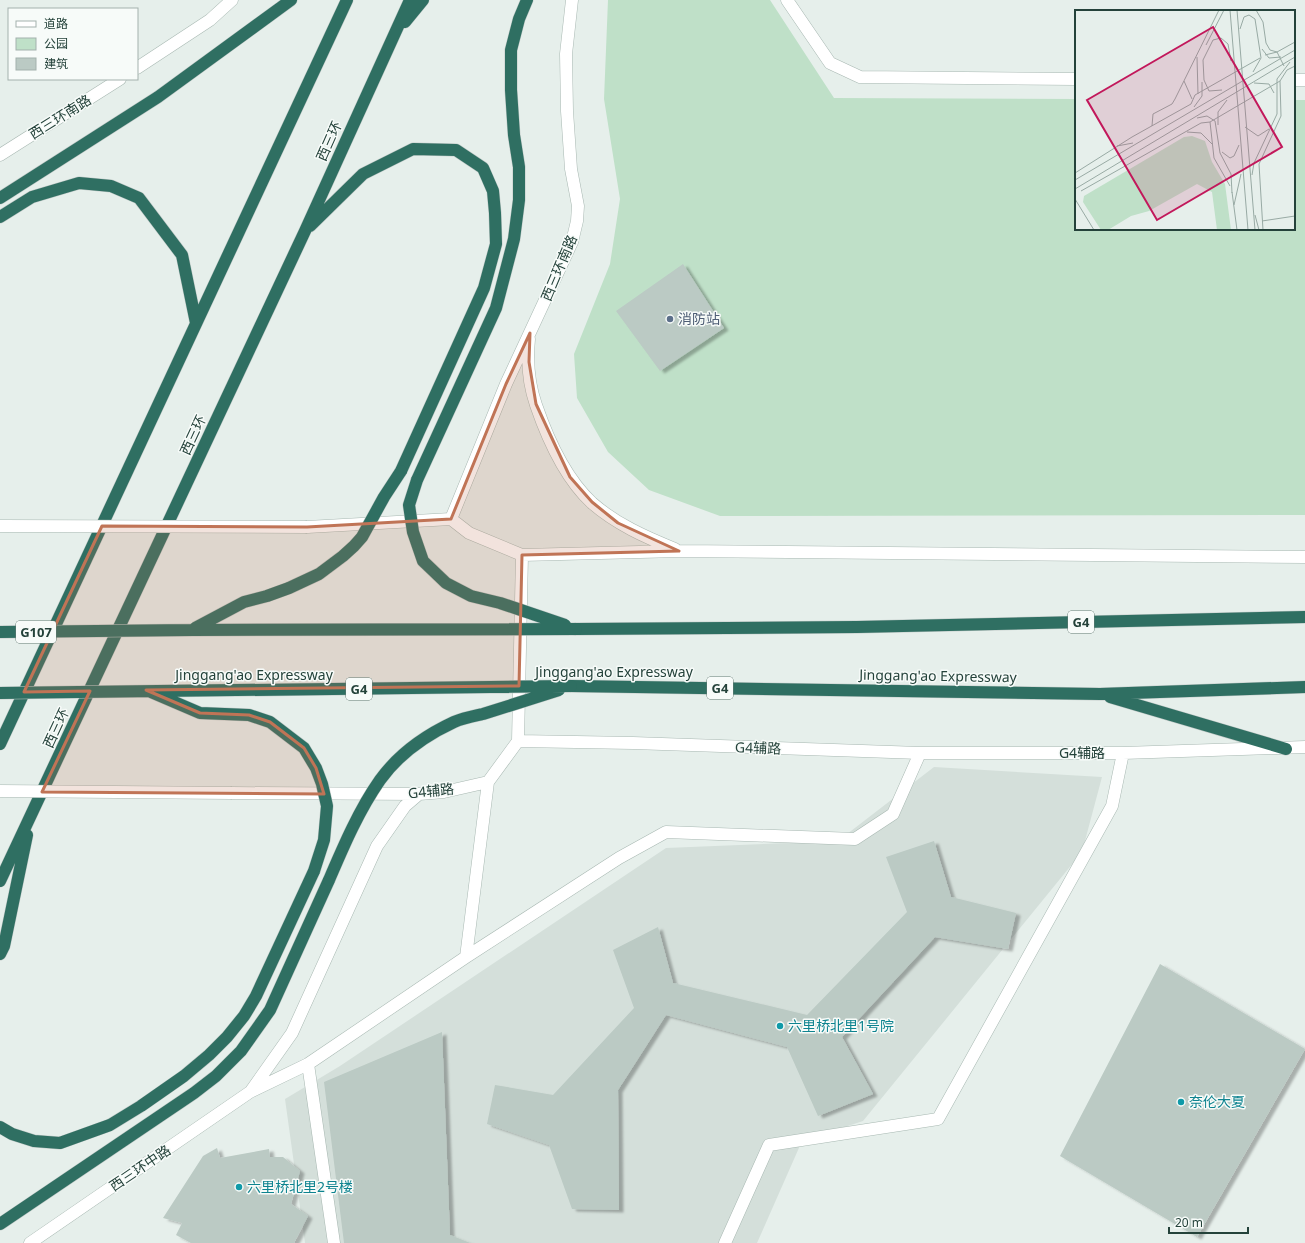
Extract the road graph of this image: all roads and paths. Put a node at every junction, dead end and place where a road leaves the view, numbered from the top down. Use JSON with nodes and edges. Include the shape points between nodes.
{"nodes":[{"id":1,"x":232,"y":0,"type":"edge"},
{"id":2,"x":291,"y":0,"type":"edge"},
{"id":3,"x":347,"y":0,"type":"edge"},
{"id":4,"x":410,"y":0,"type":"edge"},
{"id":5,"x":423,"y":0,"type":"edge"},
{"id":6,"x":526,"y":0,"type":"edge"},
{"id":7,"x":572,"y":0,"type":"edge"},
{"id":8,"x":787,"y":0,"type":"edge"},
{"id":9,"x":393,"y":36,"type":"junction"},
{"id":10,"x":138,"y":67,"type":"edge"},
{"id":11,"x":1075,"y":79,"type":"edge"},
{"id":12,"x":118,"y":80,"type":"edge"},
{"id":13,"x":0,"y":155,"type":"edge"},
{"id":14,"x":0,"y":198,"type":"edge"},
{"id":15,"x":0,"y":217,"type":"edge"},
{"id":16,"x":305,"y":231,"type":"junction"},
{"id":17,"x":196,"y":323,"type":"junction"},
{"id":18,"x":530,"y":333,"type":"junction"},
{"id":19,"x":451,"y":519,"type":"junction"},
{"id":20,"x":0,"y":526,"type":"edge"},
{"id":21,"x":679,"y":551,"type":"junction"},
{"id":22,"x":522,"y":555,"type":"junction"},
{"id":23,"x":1305,"y":557,"type":"edge"},
{"id":24,"x":1305,"y":617,"type":"edge"},
{"id":25,"x":576,"y":629,"type":"junction"},
{"id":26,"x":192,"y":630,"type":"junction"},
{"id":27,"x":0,"y":632,"type":"edge"},
{"id":28,"x":72,"y":632,"type":"joint"},
{"id":29,"x":571,"y":686,"type":"junction"},
{"id":30,"x":1305,"y":687,"type":"edge"},
{"id":31,"x":146,"y":690,"type":"junction"},
{"id":32,"x":0,"y":692,"type":"edge"},
{"id":33,"x":1100,"y":694,"type":"junction"},
{"id":34,"x":518,"y":741,"type":"junction"},
{"id":35,"x":0,"y":744,"type":"edge"},
{"id":36,"x":1305,"y":747,"type":"edge"},
{"id":37,"x":1286,"y":749,"type":"junction"},
{"id":38,"x":920,"y":753,"type":"junction"},
{"id":39,"x":1123,"y":753,"type":"junction"},
{"id":40,"x":488,"y":782,"type":"junction"},
{"id":41,"x":0,"y":791,"type":"edge"},
{"id":42,"x":419,"y":794,"type":"junction"},
{"id":43,"x":31,"y":817,"type":"junction"},
{"id":44,"x":0,"y":881,"type":"edge"},
{"id":45,"x":0,"y":954,"type":"edge"},
{"id":46,"x":466,"y":956,"type":"junction"},
{"id":47,"x":308,"y":1064,"type":"junction"},
{"id":48,"x":250,"y":1092,"type":"junction"},
{"id":49,"x":0,"y":1127,"type":"edge"},
{"id":50,"x":0,"y":1224,"type":"edge"},
{"id":51,"x":30,"y":1243,"type":"edge"},
{"id":52,"x":334,"y":1243,"type":"edge"},
{"id":53,"x":725,"y":1243,"type":"edge"}],
"edges":[{"from":1,"to":10,"type":"street","via":[[210,20]]},
{"from":2,"to":14,"type":"highway","via":[[158,96]]},
{"from":3,"to":17,"type":"highway"},
{"from":4,"to":9,"type":"highway","name":"西三环"},
{"from":5,"to":9,"type":"highway"},
{"from":6,"to":25,"type":"highway","bridge":true,"via":[[512,50],[511,90],[519,167],[519,200],[514,239],[496,308],[416,480],[410,505],[413,532],[423,561],[446,583],[471,596],[500,603]]},
{"from":7,"to":18,"type":"street","name":"西三环南路","via":[[566,54],[567,111],[571,169],[578,206],[577,221],[572,242]]},
{"from":8,"to":11,"type":"street","via":[[830,63],[860,77]]},
{"from":9,"to":16,"type":"highway","name":"西三环"},
{"from":12,"to":13,"type":"street","name":"西三环南路"},
{"from":15,"to":17,"type":"highway","via":[[32,197],[79,184],[112,186],[138,198],[182,256]]},
{"from":16,"to":26,"type":"highway","bridge":true,"via":[[363,174],[414,149],[456,150],[483,168],[493,191],[496,244],[484,288],[401,471],[362,537],[343,556],[319,574],[289,588],[244,602]]},
{"from":16,"to":43,"type":"highway","name":"西三环"},
{"from":17,"to":35,"type":"highway"},
{"from":18,"to":19,"type":"street","name":"西三环南路","via":[[506,384]]},
{"from":18,"to":21,"type":"street","via":[[529,362],[536,404],[552,444],[570,477],[592,502],[618,523]]},
{"from":19,"to":20,"type":"street","bridge":true,"via":[[307,527]]},
{"from":19,"to":22,"type":"street","via":[[469,533]]},
{"from":21,"to":22,"type":"street"},
{"from":21,"to":23,"type":"street"},
{"from":22,"to":34,"type":"street"},
{"from":24,"to":25,"type":"highway","number":"G4","via":[[857,627]]},
{"from":25,"to":26,"type":"highway","number":"G4","bridge":true},
{"from":26,"to":28,"type":"highway","number":"G4","bridge":true},
{"from":27,"to":28,"type":"highway","number":"G107","bridge":true},
{"from":29,"to":31,"type":"highway","name":"Jinggang'ao Expressway","number":"G4","bridge":true},
{"from":29,"to":33,"type":"highway","name":"Jinggang'ao Expressway","number":"G4"},
{"from":29,"to":50,"type":"highway","bridge":true,"via":[[456,721],[436,731],[399,759],[381,779],[362,810],[270,1010],[241,1051],[194,1094]]},
{"from":30,"to":33,"type":"highway","name":"Jinggang'ao Expressway","number":"G4"},
{"from":31,"to":32,"type":"highway","name":"Jinggang'ao Expressway","number":"G4","bridge":true},
{"from":31,"to":49,"type":"highway","bridge":true,"via":[[200,713],[249,715],[270,722],[304,748],[316,768],[327,806],[324,840],[314,871],[256,996],[244,1016],[227,1036],[184,1076],[110,1125],[60,1143],[34,1141]]},
{"from":33,"to":37,"type":"highway"},
{"from":34,"to":38,"type":"street","name":"G4辅路"},
{"from":34,"to":40,"type":"street"},
{"from":36,"to":37,"type":"street","name":"G4辅路"},
{"from":37,"to":39,"type":"street","name":"G4辅路"},
{"from":38,"to":39,"type":"street","name":"G4辅路"},
{"from":38,"to":46,"type":"street","via":[[893,814],[855,839],[666,832],[619,858]]},
{"from":39,"to":53,"type":"street","via":[[1112,806],[938,1119],[769,1145]]},
{"from":40,"to":42,"type":"street","name":"G4辅路","via":[[444,792]]},
{"from":40,"to":46,"type":"street"},
{"from":41,"to":42,"type":"street","name":"G4辅路","bridge":true},
{"from":42,"to":48,"type":"street","via":[[405,806],[377,846],[292,1033]]},
{"from":43,"to":44,"type":"highway","name":"西三环"},
{"from":43,"to":45,"type":"highway","via":[[4,946]]},
{"from":46,"to":47,"type":"street"},
{"from":47,"to":48,"type":"street"},
{"from":47,"to":52,"type":"street"},
{"from":48,"to":51,"type":"street","name":"西三环中路"}]}
